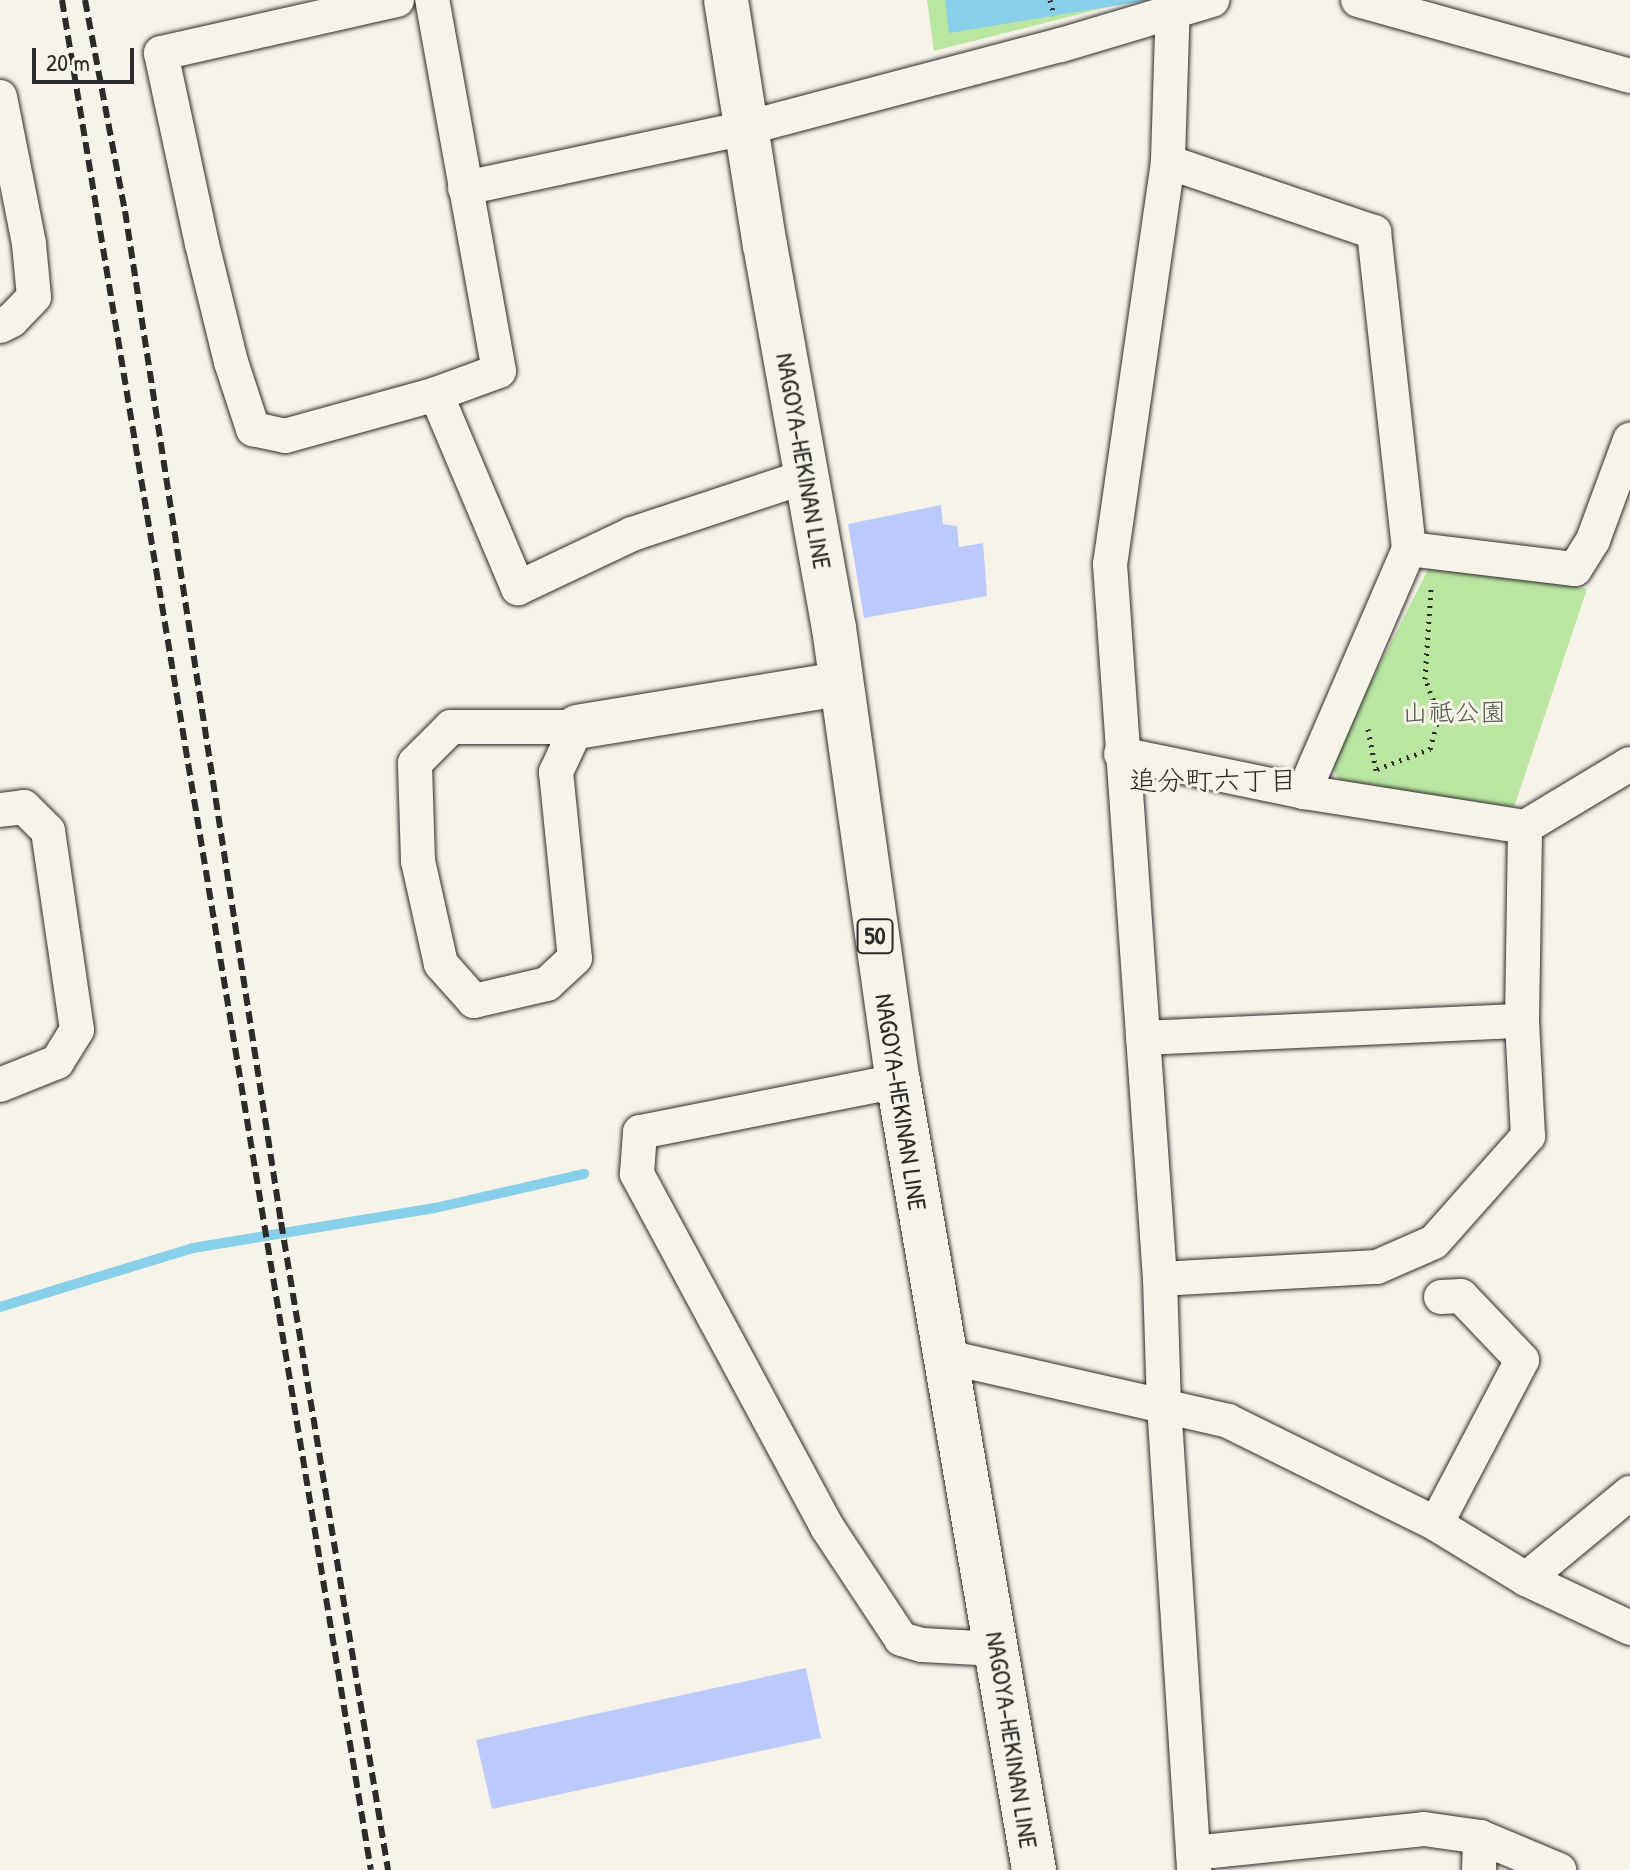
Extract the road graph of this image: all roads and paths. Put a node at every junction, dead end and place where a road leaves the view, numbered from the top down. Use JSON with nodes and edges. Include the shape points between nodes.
{"nodes":[{"id":1,"x":397,"y":0,"type":"edge"},
{"id":2,"x":432,"y":0,"type":"edge"},
{"id":3,"x":726,"y":0,"type":"edge"},
{"id":4,"x":1212,"y":0,"type":"edge"},
{"id":5,"x":1370,"y":2,"type":"edge"},
{"id":6,"x":1172,"y":5,"type":"edge"},
{"id":7,"x":1630,"y":76,"type":"edge"},
{"id":8,"x":2,"y":115,"type":"edge"},
{"id":9,"x":746,"y":128,"type":"junction"},
{"id":10,"x":1168,"y":162,"type":"junction"},
{"id":11,"x":465,"y":188,"type":"junction"},
{"id":12,"x":0,"y":326,"type":"edge"},
{"id":13,"x":436,"y":394,"type":"junction"},
{"id":14,"x":1630,"y":440,"type":"edge"},
{"id":15,"x":807,"y":476,"type":"junction"},
{"id":16,"x":1409,"y":549,"type":"junction"},
{"id":17,"x":1432,"y":575,"type":"dead end"},
{"id":18,"x":841,"y":684,"type":"junction"},
{"id":19,"x":1367,"y":717,"type":"dead end"},
{"id":20,"x":577,"y":727,"type":"junction"},
{"id":21,"x":1121,"y":754,"type":"junction"},
{"id":22,"x":1630,"y":764,"type":"edge"},
{"id":23,"x":1376,"y":769,"type":"junction"},
{"id":24,"x":1304,"y":792,"type":"junction"},
{"id":25,"x":0,"y":810,"type":"edge"},
{"id":26,"x":1410,"y":810,"type":"junction"},
{"id":27,"x":1525,"y":827,"type":"junction"},
{"id":28,"x":1522,"y":1021,"type":"junction"},
{"id":29,"x":1143,"y":1038,"type":"junction"},
{"id":30,"x":898,"y":1081,"type":"junction"},
{"id":31,"x":0,"y":1085,"type":"edge"},
{"id":32,"x":1160,"y":1279,"type":"junction"},
{"id":33,"x":1441,"y":1297,"type":"dead end"},
{"id":34,"x":943,"y":1356,"type":"junction"},
{"id":35,"x":1164,"y":1404,"type":"junction"},
{"id":36,"x":1630,"y":1493,"type":"edge"},
{"id":37,"x":1436,"y":1524,"type":"junction"},
{"id":38,"x":1526,"y":1579,"type":"junction"},
{"id":39,"x":1630,"y":1628,"type":"edge"},
{"id":40,"x":997,"y":1649,"type":"junction"},
{"id":41,"x":1480,"y":1854,"type":"edge"},
{"id":42,"x":1194,"y":1862,"type":"edge"},
{"id":43,"x":1034,"y":1870,"type":"edge"},
{"id":44,"x":1559,"y":1870,"type":"edge"}],
"edges":[{"from":1,"to":13,"type":"street","via":[[161,53],[202,244],[253,429],[285,436]]},
{"from":2,"to":11,"type":"street"},
{"from":3,"to":9,"type":"main road","name":"NAGOYA-HEKINAN LINE","number":"50"},
{"from":4,"to":6,"type":"street"},
{"from":5,"to":7,"type":"street"},
{"from":6,"to":9,"type":"street","via":[[1061,45]]},
{"from":6,"to":10,"type":"street"},
{"from":8,"to":12,"type":"street","via":[[29,244],[34,297]]},
{"from":9,"to":11,"type":"street"},
{"from":9,"to":15,"type":"main road","name":"NAGOYA-HEKINAN LINE","number":"50"},
{"from":10,"to":16,"type":"street","via":[[1374,232]]},
{"from":10,"to":21,"type":"street","via":[[1110,564]]},
{"from":11,"to":13,"type":"street","via":[[499,371]]},
{"from":13,"to":15,"type":"street","via":[[518,588],[632,534]]},
{"from":14,"to":16,"type":"street","via":[[1593,540],[1575,569]]},
{"from":15,"to":18,"type":"main road","name":"NAGOYA-HEKINAN LINE","number":"50"},
{"from":16,"to":24,"type":"street"},
{"from":17,"to":23,"type":"path","via":[[1425,679],[1439,715],[1430,749]]},
{"from":18,"to":20,"type":"main road"},
{"from":18,"to":30,"type":"main road","name":"NAGOYA-HEKINAN LINE","number":"50"},
{"from":19,"to":23,"type":"path"},
{"from":20,"to":20,"type":"street","via":[[556,772],[575,958],[547,984],[474,1001],[441,964],[418,861],[415,763],[451,727]]},
{"from":21,"to":24,"type":"street"},
{"from":21,"to":29,"type":"street"},
{"from":22,"to":27,"type":"street"},
{"from":23,"to":26,"type":"path"},
{"from":24,"to":26,"type":"street"},
{"from":25,"to":31,"type":"street","via":[[24,807],[48,831],[77,1030],[57,1062]]},
{"from":26,"to":27,"type":"street"},
{"from":27,"to":28,"type":"street"},
{"from":28,"to":29,"type":"street"},
{"from":28,"to":32,"type":"street","via":[[1528,1136],[1434,1242],[1377,1267]]},
{"from":29,"to":32,"type":"street"},
{"from":30,"to":34,"type":"main road","name":"NAGOYA-HEKINAN LINE","number":"50"},
{"from":30,"to":40,"type":"street","via":[[640,1132],[637,1174],[827,1527],[901,1639]]},
{"from":32,"to":35,"type":"street"},
{"from":33,"to":37,"type":"street","via":[[1461,1296],[1522,1360]]},
{"from":34,"to":35,"type":"street"},
{"from":34,"to":40,"type":"main road","name":"NAGOYA-HEKINAN LINE","number":"50"},
{"from":35,"to":37,"type":"street","via":[[1228,1421]]},
{"from":35,"to":42,"type":"street"},
{"from":36,"to":38,"type":"street"},
{"from":37,"to":38,"type":"street"},
{"from":38,"to":39,"type":"street"},
{"from":40,"to":43,"type":"main road","name":"NAGOYA-HEKINAN LINE","number":"50"},
{"from":41,"to":42,"type":"street","via":[[1424,1829]]},
{"from":41,"to":44,"type":"street"}]}
